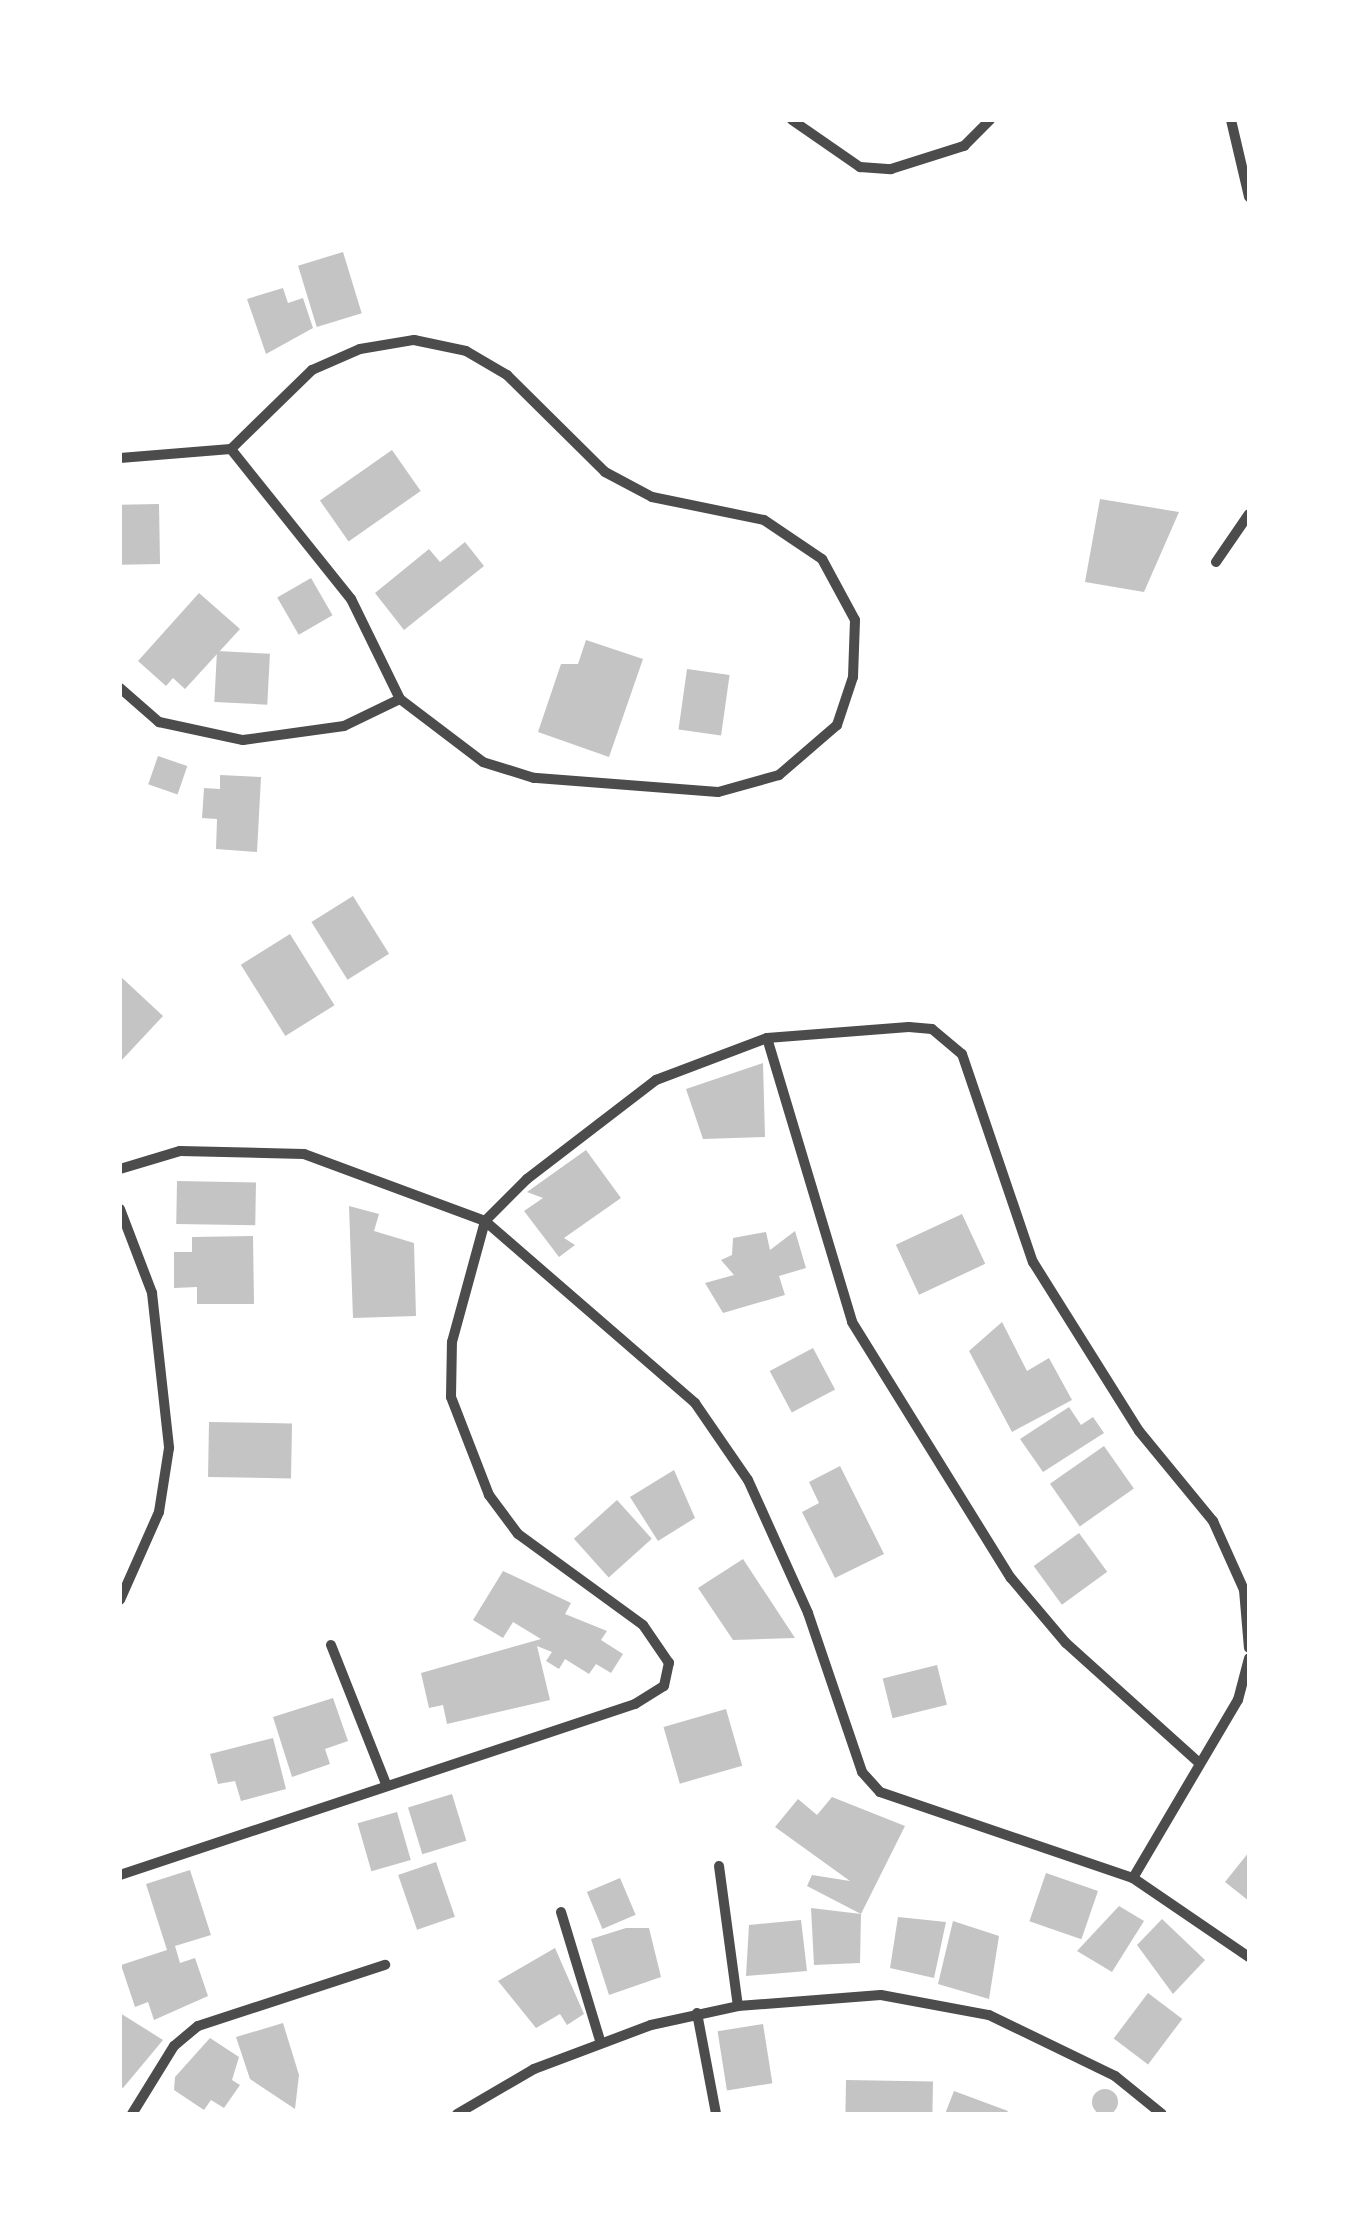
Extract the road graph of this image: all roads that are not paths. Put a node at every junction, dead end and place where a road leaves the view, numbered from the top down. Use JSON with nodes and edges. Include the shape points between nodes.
{"nodes":[{"id":1,"x":792,"y":120,"type":"edge"},
{"id":2,"x":990,"y":120,"type":"edge"},
{"id":3,"x":1231,"y":120,"type":"edge"},
{"id":4,"x":1249,"y":197,"type":"edge"},
{"id":5,"x":231,"y":449,"type":"junction"},
{"id":6,"x":120,"y":458,"type":"edge"},
{"id":7,"x":1249,"y":514,"type":"edge"},
{"id":8,"x":1216,"y":562,"type":"dead end"},
{"id":9,"x":120,"y":688,"type":"edge"},
{"id":10,"x":400,"y":699,"type":"junction"},
{"id":11,"x":768,"y":1038,"type":"junction"},
{"id":12,"x":120,"y":1169,"type":"edge"},
{"id":13,"x":120,"y":1209,"type":"edge"},
{"id":14,"x":485,"y":1221,"type":"junction"},
{"id":15,"x":120,"y":1576,"type":"edge"},
{"id":16,"x":134,"y":1580,"type":"junction"},
{"id":17,"x":120,"y":1600,"type":"edge"},
{"id":18,"x":331,"y":1646,"type":"dead end"},
{"id":19,"x":1249,"y":1648,"type":"edge"},
{"id":20,"x":1249,"y":1658,"type":"edge"},
{"id":21,"x":1196,"y":1762,"type":"junction"},
{"id":22,"x":386,"y":1784,"type":"junction"},
{"id":23,"x":718,"y":1866,"type":"dead end"},
{"id":24,"x":120,"y":1874,"type":"edge"},
{"id":25,"x":1134,"y":1878,"type":"junction"},
{"id":26,"x":560,"y":1912,"type":"dead end"},
{"id":27,"x":1248,"y":1952,"type":"edge"},
{"id":28,"x":385,"y":1965,"type":"dead end"},
{"id":29,"x":738,"y":2006,"type":"junction"},
{"id":30,"x":696,"y":2013,"type":"junction"},
{"id":31,"x":600,"y":2040,"type":"junction"},
{"id":32,"x":120,"y":2108,"type":"edge"},
{"id":33,"x":132,"y":2114,"type":"edge"},
{"id":34,"x":456,"y":2114,"type":"edge"},
{"id":35,"x":716,"y":2114,"type":"edge"},
{"id":36,"x":1162,"y":2114,"type":"edge"}],
"edges":[{"from":1,"to":2,"type":"street","via":[[860,167],[891,169],[964,146]]},
{"from":3,"to":4,"type":"street"},
{"from":5,"to":6,"type":"street"},
{"from":5,"to":10,"type":"street","via":[[351,599]]},
{"from":5,"to":10,"type":"street","via":[[312,370],[360,349],[414,340],[466,351],[507,375],[605,472],[652,497],[798,536],[838,580],[854,620],[853,677],[838,724],[779,774],[718,792],[534,778],[469,754]]},
{"from":7,"to":8,"type":"street"},
{"from":9,"to":10,"type":"street","via":[[159,722],[243,740],[344,726]]},
{"from":11,"to":14,"type":"street","via":[[656,1080]]},
{"from":11,"to":19,"type":"street","via":[[932,1029],[950,1038],[972,1078],[1033,1262],[1139,1431],[1213,1522],[1244,1590]]},
{"from":11,"to":21,"type":"street","via":[[852,1322],[1011,1578],[1066,1644]]},
{"from":12,"to":14,"type":"street","via":[[180,1151],[304,1154]]},
{"from":13,"to":16,"type":"street","via":[[152,1293],[167,1377],[159,1512]]},
{"from":14,"to":22,"type":"street","via":[[452,1342],[452,1396],[466,1452],[518,1534],[643,1625],[670,1674],[635,1704]]},
{"from":14,"to":25,"type":"street","via":[[695,1404],[748,1480],[862,1772],[880,1792]]},
{"from":15,"to":16,"type":"street"},
{"from":16,"to":17,"type":"street"},
{"from":18,"to":22,"type":"street"},
{"from":20,"to":21,"type":"street","via":[[1238,1700]]},
{"from":21,"to":25,"type":"street"},
{"from":22,"to":24,"type":"street"},
{"from":23,"to":29,"type":"street"},
{"from":25,"to":27,"type":"street"},
{"from":26,"to":31,"type":"street"},
{"from":28,"to":33,"type":"street","via":[[198,2026],[174,2046]]},
{"from":29,"to":30,"type":"street"},
{"from":29,"to":36,"type":"street","via":[[937,1999],[1048,2041]]},
{"from":30,"to":31,"type":"street"},
{"from":30,"to":35,"type":"street"},
{"from":31,"to":34,"type":"street"},
{"from":32,"to":33,"type":"street"}]}
